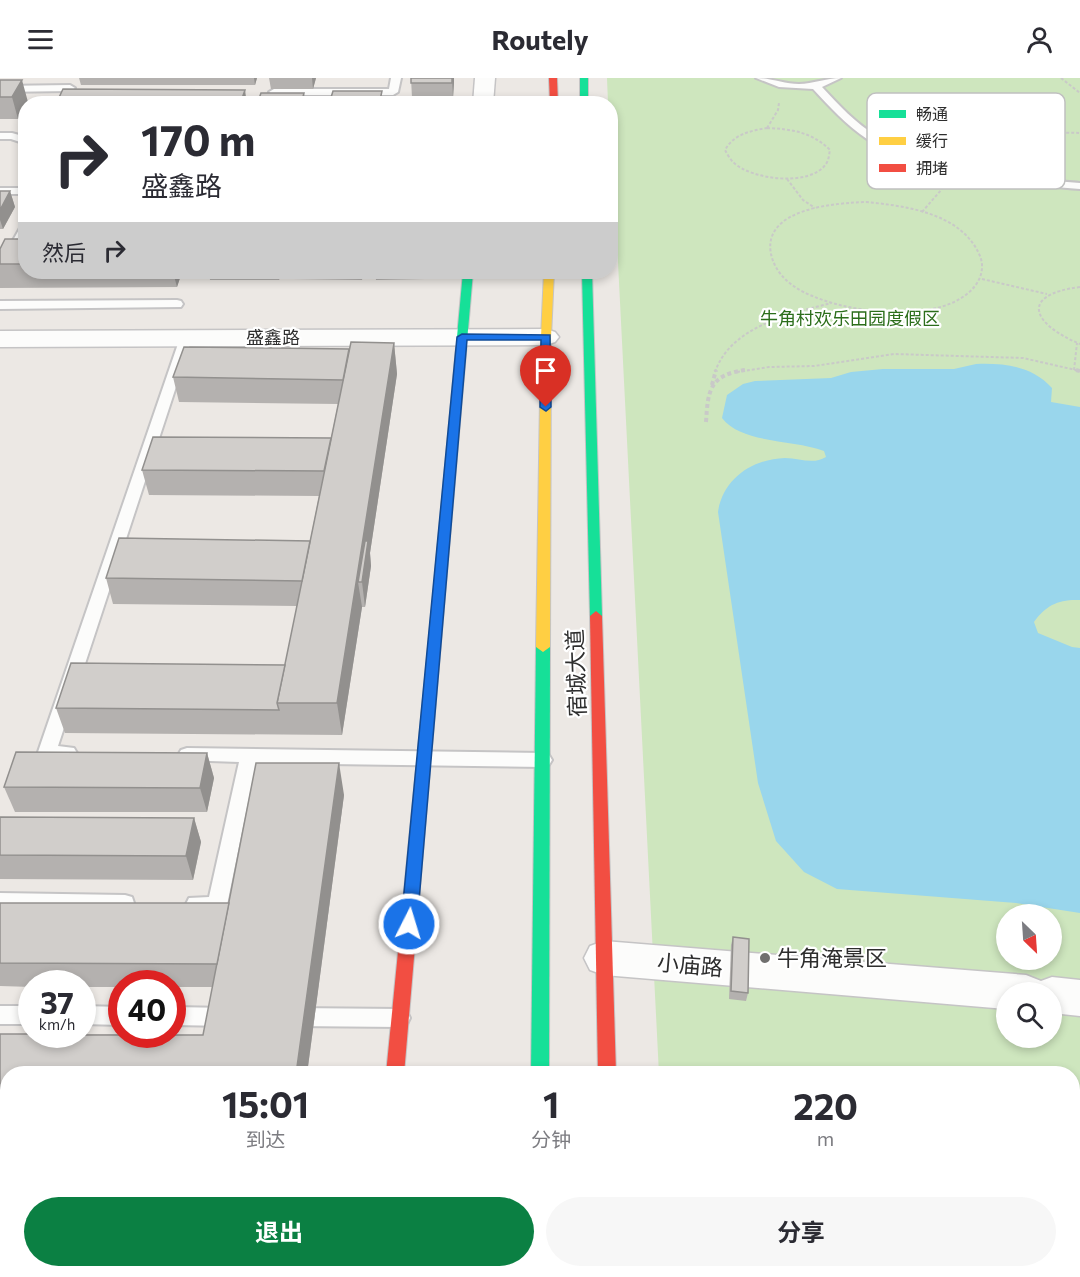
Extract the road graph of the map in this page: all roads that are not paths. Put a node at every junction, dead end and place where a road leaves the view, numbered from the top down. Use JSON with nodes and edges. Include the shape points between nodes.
{"nodes":[{"id":1,"x":75,"y":78,"type":"edge"},
{"id":2,"x":323,"y":78,"type":"edge"},
{"id":3,"x":396,"y":78,"type":"edge"},
{"id":4,"x":485,"y":78,"type":"edge"},
{"id":5,"x":553,"y":78,"type":"edge"},
{"id":6,"x":584,"y":78,"type":"edge"},
{"id":7,"x":761,"y":78,"type":"edge"},
{"id":8,"x":836,"y":78,"type":"edge"},
{"id":9,"x":816,"y":86,"type":"junction"},
{"id":10,"x":0,"y":89,"type":"edge"},
{"id":11,"x":274,"y":92,"type":"edge"},
{"id":12,"x":319,"y":92,"type":"junction"},
{"id":13,"x":318,"y":96,"type":"edge"},
{"id":14,"x":484,"y":96,"type":"edge"},
{"id":15,"x":554,"y":96,"type":"edge"},
{"id":16,"x":584,"y":96,"type":"edge"},
{"id":17,"x":867,"y":135,"type":"edge"},
{"id":18,"x":0,"y":136,"type":"edge"},
{"id":19,"x":18,"y":138,"type":"edge"},
{"id":20,"x":1065,"y":185,"type":"edge"},
{"id":21,"x":1080,"y":186,"type":"edge"},
{"id":22,"x":0,"y":191,"type":"edge"},
{"id":23,"x":18,"y":191,"type":"edge"},
{"id":24,"x":0,"y":250,"type":"edge"},
{"id":25,"x":18,"y":250,"type":"edge"},
{"id":26,"x":18,"y":251,"type":"edge"},
{"id":27,"x":0,"y":274,"type":"edge"},
{"id":28,"x":467,"y":279,"type":"edge"},
{"id":29,"x":549,"y":279,"type":"edge"},
{"id":30,"x":587,"y":279,"type":"edge"},
{"id":31,"x":177,"y":304,"type":"dead end"},
{"id":32,"x":0,"y":305,"type":"edge"},
{"id":33,"x":462,"y":337,"type":"junction"},
{"id":34,"x":546,"y":337,"type":"junction"},
{"id":35,"x":186,"y":338,"type":"junction"},
{"id":36,"x":0,"y":339,"type":"edge"},
{"id":37,"x":83,"y":753,"type":"edge"},
{"id":38,"x":166,"y":755,"type":"edge"},
{"id":39,"x":249,"y":756,"type":"junction"},
{"id":40,"x":424,"y":759,"type":"junction"},
{"id":41,"x":543,"y":760,"type":"junction"},
{"id":42,"x":0,"y":902,"type":"edge"},
{"id":43,"x":148,"y":904,"type":"edge"},
{"id":44,"x":183,"y":904,"type":"edge"},
{"id":45,"x":604,"y":958,"type":"junction"},
{"id":46,"x":996,"y":991,"type":"edge"},
{"id":47,"x":1062,"y":996,"type":"edge"},
{"id":48,"x":1080,"y":998,"type":"edge"},
{"id":49,"x":0,"y":1015,"type":"edge"},
{"id":50,"x":18,"y":1015,"type":"edge"},
{"id":51,"x":186,"y":1016,"type":"edge"},
{"id":52,"x":244,"y":1017,"type":"edge"},
{"id":53,"x":268,"y":1017,"type":"edge"},
{"id":54,"x":400,"y":1018,"type":"junction"},
{"id":55,"x":396,"y":1066,"type":"edge"},
{"id":56,"x":540,"y":1066,"type":"edge"},
{"id":57,"x":607,"y":1066,"type":"edge"}],
"edges":[{"from":1,"to":10,"type":"lane","via":[[68,92]]},
{"from":2,"to":12,"type":"lane"},
{"from":3,"to":12,"type":"lane","via":[[393,92]]},
{"from":4,"to":14,"type":"street"},
{"from":5,"to":15,"type":"main road"},
{"from":6,"to":16,"type":"main road"},
{"from":7,"to":9,"type":"lane","via":[[781,85]]},
{"from":8,"to":9,"type":"lane"},
{"from":9,"to":17,"type":"lane","via":[[841,116]]},
{"from":11,"to":12,"type":"lane"},
{"from":12,"to":13,"type":"lane"},
{"from":18,"to":19,"type":"lane"},
{"from":20,"to":21,"type":"lane"},
{"from":22,"to":23,"type":"lane"},
{"from":24,"to":25,"type":"lane"},
{"from":26,"to":27,"type":"lane"},
{"from":28,"to":33,"type":"main road"},
{"from":29,"to":34,"type":"main road","name":"宿城大道"},
{"from":30,"to":45,"type":"main road","name":"宿城大道"},
{"from":31,"to":32,"type":"lane"},
{"from":33,"to":34,"type":"street","name":"盛鑫路"},
{"from":33,"to":35,"type":"street","name":"盛鑫路"},
{"from":33,"to":40,"type":"main road"},
{"from":34,"to":41,"type":"main road","name":"宿城大道"},
{"from":35,"to":36,"type":"street","name":"盛鑫路"},
{"from":35,"to":37,"type":"lane","via":[[47,752]]},
{"from":38,"to":39,"type":"lane"},
{"from":39,"to":40,"type":"lane"},
{"from":39,"to":44,"type":"lane","via":[[217,905]]},
{"from":40,"to":41,"type":"lane"},
{"from":40,"to":54,"type":"main road"},
{"from":41,"to":56,"type":"main road","name":"宿城大道"},
{"from":42,"to":43,"type":"lane"},
{"from":45,"to":46,"type":"street","name":"小庙路"},
{"from":45,"to":57,"type":"main road","name":"宿城大道"},
{"from":47,"to":48,"type":"street"},
{"from":49,"to":50,"type":"lane"},
{"from":51,"to":52,"type":"lane"},
{"from":53,"to":54,"type":"lane"},
{"from":54,"to":55,"type":"main road"}]}
